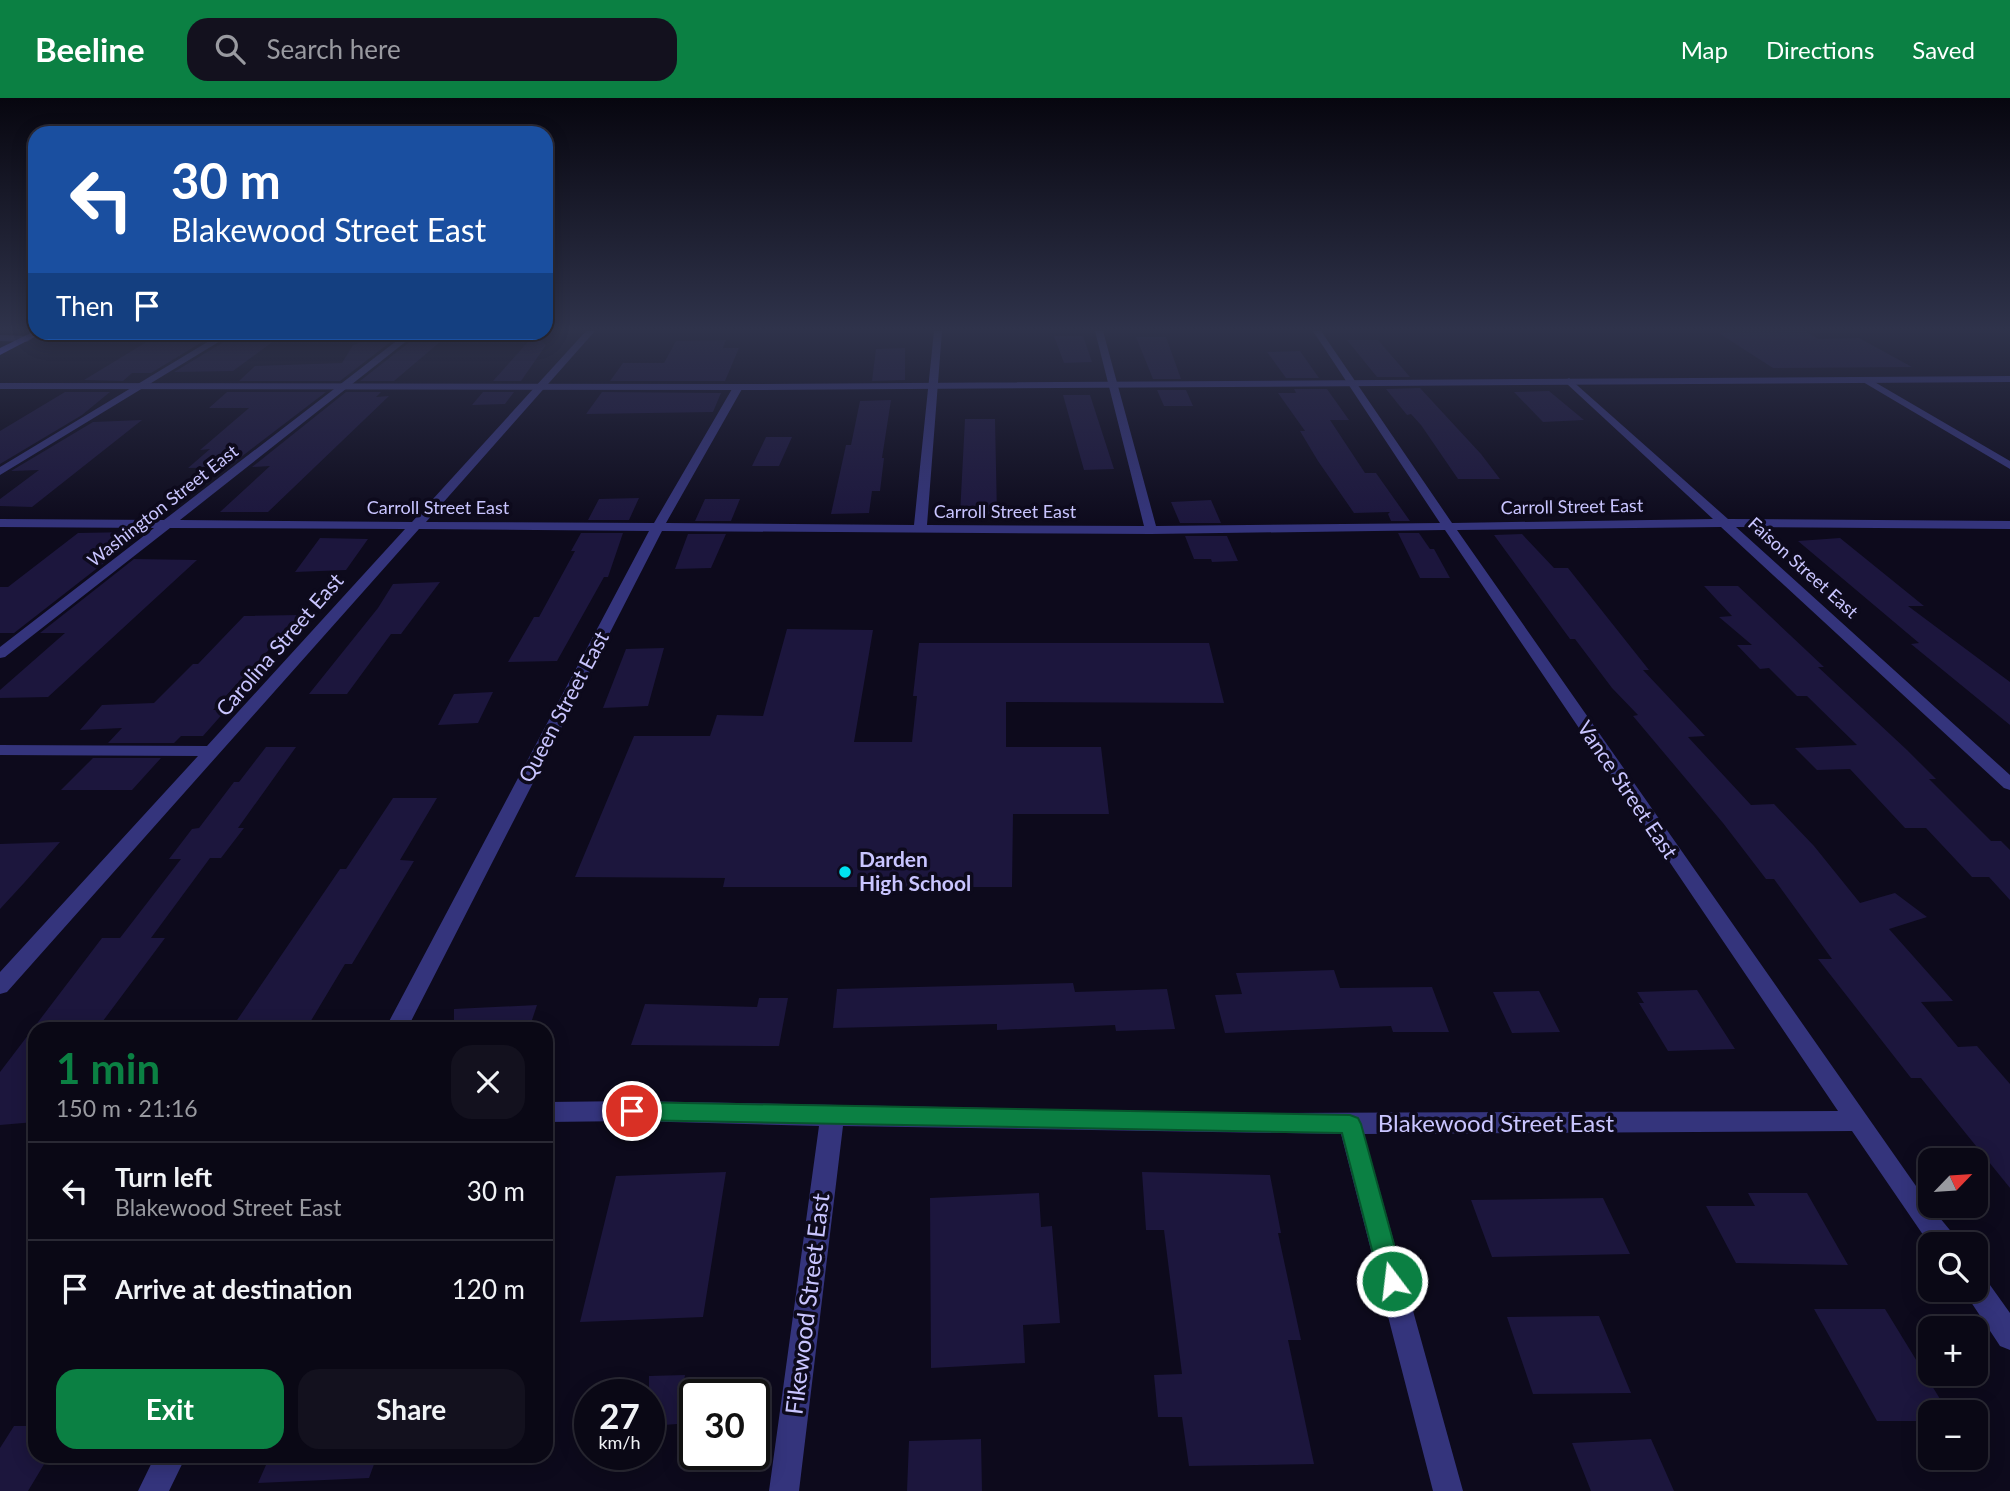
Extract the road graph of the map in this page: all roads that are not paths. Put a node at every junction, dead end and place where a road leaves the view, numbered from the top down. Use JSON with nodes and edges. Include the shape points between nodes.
{"nodes":[{"id":1,"x":127,"y":396,"type":"edge"},
{"id":2,"x":333,"y":396,"type":"edge"},
{"id":3,"x":533,"y":396,"type":"edge"},
{"id":4,"x":733,"y":396,"type":"edge"},
{"id":5,"x":930,"y":396,"type":"edge"},
{"id":6,"x":1115,"y":396,"type":"edge"},
{"id":7,"x":1360,"y":396,"type":"edge"},
{"id":8,"x":1585,"y":396,"type":"edge"},
{"id":9,"x":1893,"y":396,"type":"edge"},
{"id":10,"x":2010,"y":466,"type":"edge"},
{"id":11,"x":0,"y":472,"type":"edge"},
{"id":12,"x":0,"y":523,"type":"edge"},
{"id":13,"x":1724,"y":523,"type":"junction"},
{"id":14,"x":169,"y":524,"type":"junction"},
{"id":15,"x":414,"y":524,"type":"junction"},
{"id":16,"x":2010,"y":524,"type":"edge"},
{"id":17,"x":1446,"y":526,"type":"junction"},
{"id":18,"x":657,"y":528,"type":"junction"},
{"id":19,"x":919,"y":529,"type":"junction"},
{"id":20,"x":1152,"y":530,"type":"junction"},
{"id":21,"x":0,"y":654,"type":"edge"},
{"id":22,"x":0,"y":750,"type":"edge"},
{"id":23,"x":214,"y":751,"type":"junction"},
{"id":24,"x":2010,"y":784,"type":"edge"},
{"id":25,"x":0,"y":986,"type":"edge"},
{"id":26,"x":400,"y":1022,"type":"edge"},
{"id":27,"x":553,"y":1112,"type":"edge"},
{"id":28,"x":832,"y":1116,"type":"junction"},
{"id":29,"x":1858,"y":1122,"type":"junction"},
{"id":30,"x":1350,"y":1124,"type":"junction"},
{"id":31,"x":1936,"y":1232,"type":"edge"},
{"id":32,"x":1986,"y":1302,"type":"edge"},
{"id":33,"x":2010,"y":1336,"type":"edge"},
{"id":34,"x":167,"y":1463,"type":"edge"},
{"id":35,"x":153,"y":1491,"type":"edge"},
{"id":36,"x":784,"y":1491,"type":"edge"},
{"id":37,"x":1448,"y":1491,"type":"edge"}],
"edges":[{"from":1,"to":11,"type":"street"},
{"from":2,"to":14,"type":"street","name":"Washington Street East"},
{"from":3,"to":15,"type":"street","name":"Carolina Street East"},
{"from":4,"to":18,"type":"street","name":"Queen Street East"},
{"from":5,"to":19,"type":"street"},
{"from":6,"to":20,"type":"street"},
{"from":7,"to":17,"type":"street","name":"Vance Street East"},
{"from":8,"to":13,"type":"street","name":"Faison Street East"},
{"from":9,"to":10,"type":"street"},
{"from":12,"to":14,"type":"street","name":"Carroll Street East"},
{"from":13,"to":16,"type":"street","name":"Carroll Street East"},
{"from":13,"to":17,"type":"street","name":"Carroll Street East"},
{"from":13,"to":24,"type":"street","name":"Faison Street East"},
{"from":14,"to":15,"type":"street","name":"Carroll Street East"},
{"from":14,"to":21,"type":"street","name":"Washington Street East"},
{"from":15,"to":18,"type":"street","name":"Carroll Street East"},
{"from":15,"to":23,"type":"street","name":"Carolina Street East"},
{"from":17,"to":20,"type":"street","name":"Carroll Street East"},
{"from":17,"to":29,"type":"street","name":"Vance Street East"},
{"from":18,"to":19,"type":"street","name":"Carroll Street East"},
{"from":18,"to":26,"type":"street","name":"Queen Street East"},
{"from":19,"to":20,"type":"street","name":"Carroll Street East"},
{"from":22,"to":23,"type":"street"},
{"from":23,"to":25,"type":"street","name":"Carolina Street East"},
{"from":27,"to":28,"type":"street","name":"Blakewood Street East"},
{"from":28,"to":30,"type":"street","name":"Blakewood Street East"},
{"from":28,"to":36,"type":"street","name":"Fikewood Street East"},
{"from":29,"to":30,"type":"street","name":"Blakewood Street East"},
{"from":29,"to":31,"type":"street","name":"Vance Street East"},
{"from":30,"to":37,"type":"street"},
{"from":32,"to":33,"type":"street"},
{"from":34,"to":35,"type":"street"}]}
